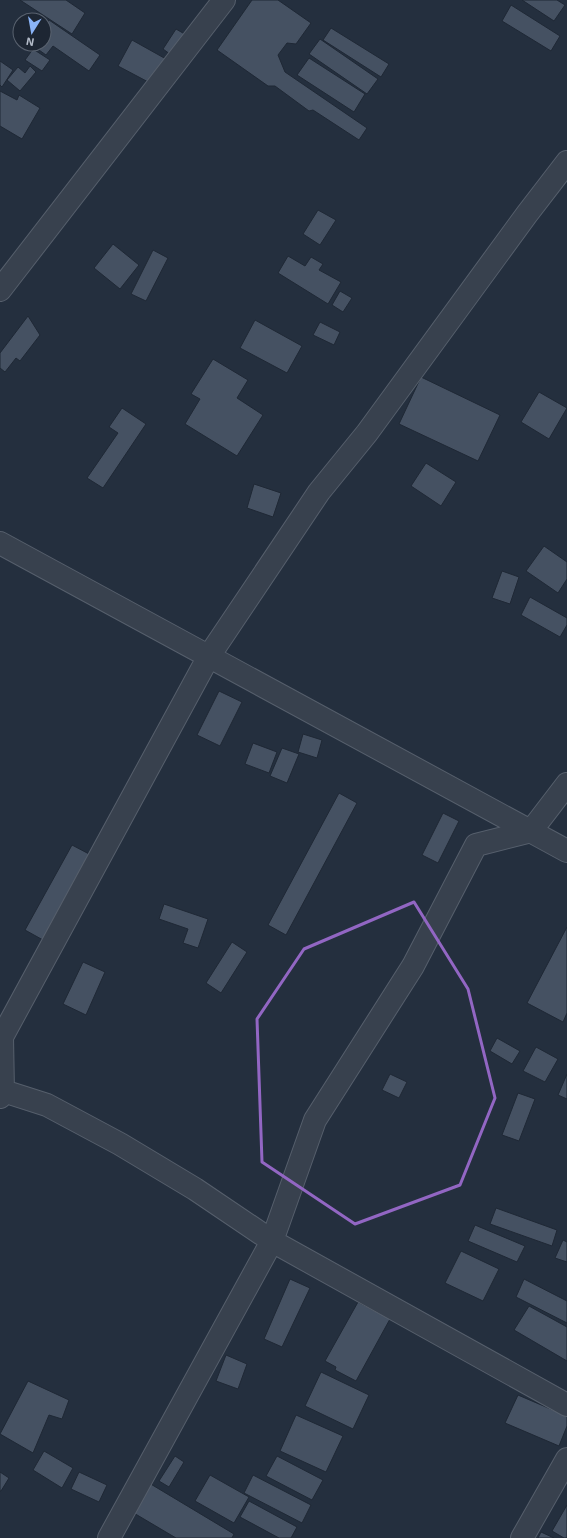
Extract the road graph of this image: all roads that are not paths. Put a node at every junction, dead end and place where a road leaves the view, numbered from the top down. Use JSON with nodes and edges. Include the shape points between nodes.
{"nodes":[{"id":1,"x":224,"y":0,"type":"edge"},
{"id":2,"x":567,"y":162,"type":"edge"},
{"id":3,"x":0,"y":290,"type":"edge"},
{"id":4,"x":0,"y":542,"type":"edge"},
{"id":5,"x":209,"y":656,"type":"junction"},
{"id":6,"x":567,"y":784,"type":"edge"},
{"id":7,"x":531,"y":831,"type":"junction"},
{"id":8,"x":567,"y":851,"type":"edge"},
{"id":9,"x":1,"y":1093,"type":"edge"},
{"id":10,"x":272,"y":1241,"type":"junction"},
{"id":11,"x":567,"y":1405,"type":"edge"},
{"id":12,"x":567,"y":1459,"type":"edge"},
{"id":13,"x":109,"y":1538,"type":"edge"},
{"id":14,"x":522,"y":1538,"type":"edge"}],
"edges":[{"from":1,"to":3,"type":"street"},
{"from":2,"to":5,"type":"street","via":[[367,433],[319,492]]},
{"from":4,"to":5,"type":"street"},
{"from":5,"to":7,"type":"street"},
{"from":5,"to":9,"type":"street","via":[[2,1038]]},
{"from":6,"to":7,"type":"street"},
{"from":7,"to":8,"type":"street"},
{"from":7,"to":10,"type":"street","via":[[476,845],[412,966],[314,1120]]},
{"from":9,"to":10,"type":"street","via":[[47,1105],[120,1144],[195,1189]]},
{"from":10,"to":11,"type":"street"},
{"from":10,"to":13,"type":"street"},
{"from":12,"to":14,"type":"street"}]}
